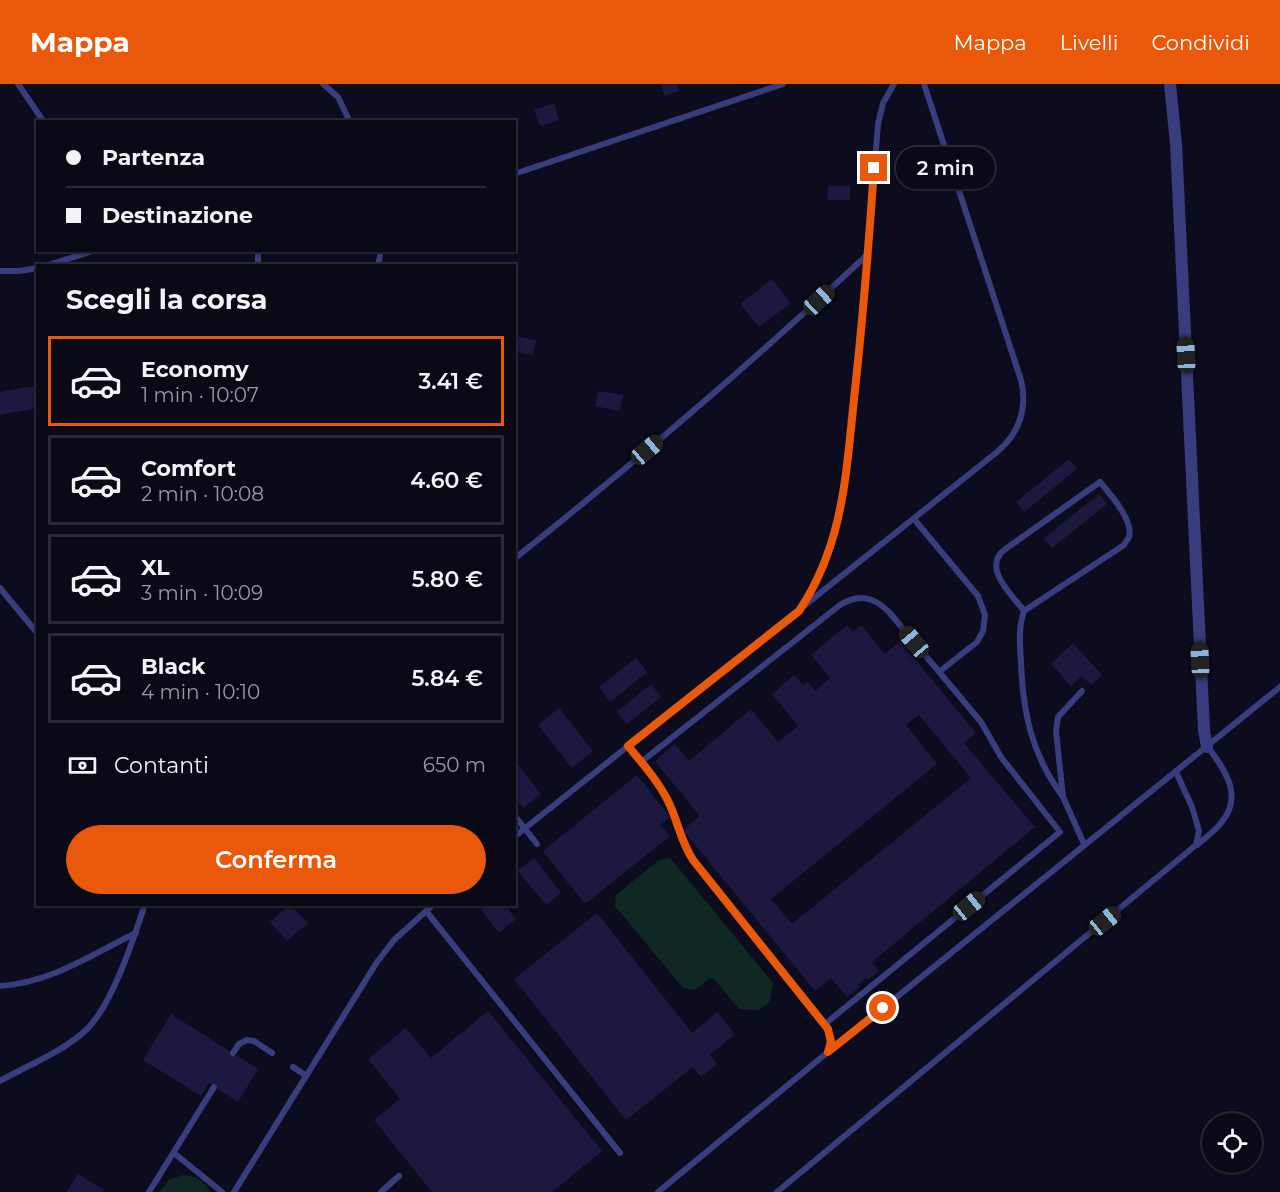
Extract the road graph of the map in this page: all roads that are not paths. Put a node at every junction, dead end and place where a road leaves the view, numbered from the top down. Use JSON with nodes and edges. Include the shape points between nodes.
{"nodes":[{"id":1,"x":18,"y":84,"type":"edge"},
{"id":2,"x":323,"y":84,"type":"edge"},
{"id":3,"x":783,"y":84,"type":"edge"},
{"id":4,"x":894,"y":84,"type":"edge"},
{"id":5,"x":924,"y":84,"type":"edge"},
{"id":6,"x":1170,"y":84,"type":"edge"},
{"id":7,"x":43,"y":120,"type":"edge"},
{"id":8,"x":349,"y":120,"type":"edge"},
{"id":9,"x":516,"y":173,"type":"edge"},
{"id":10,"x":90,"y":252,"type":"edge"},
{"id":11,"x":868,"y":254,"type":"junction"},
{"id":12,"x":51,"y":264,"type":"edge"},
{"id":13,"x":36,"y":268,"type":"edge"},
{"id":14,"x":0,"y":271,"type":"edge"},
{"id":15,"x":914,"y":519,"type":"junction"},
{"id":16,"x":516,"y":557,"type":"edge"},
{"id":17,"x":0,"y":588,"type":"edge"},
{"id":18,"x":799,"y":611,"type":"junction"},
{"id":19,"x":1024,"y":611,"type":"junction"},
{"id":20,"x":36,"y":632,"type":"edge"},
{"id":21,"x":939,"y":672,"type":"junction"},
{"id":22,"x":1280,"y":687,"type":"edge"},
{"id":23,"x":1082,"y":691,"type":"dead end"},
{"id":24,"x":628,"y":746,"type":"junction"},
{"id":25,"x":1207,"y":747,"type":"junction"},
{"id":26,"x":641,"y":762,"type":"junction"},
{"id":27,"x":1176,"y":772,"type":"junction"},
{"id":28,"x":1063,"y":797,"type":"junction"},
{"id":29,"x":516,"y":817,"type":"edge"},
{"id":30,"x":525,"y":828,"type":"junction"},
{"id":31,"x":516,"y":835,"type":"edge"},
{"id":32,"x":537,"y":844,"type":"dead end"},
{"id":33,"x":1084,"y":844,"type":"junction"},
{"id":34,"x":1196,"y":845,"type":"junction"},
{"id":35,"x":144,"y":906,"type":"edge"},
{"id":36,"x":432,"y":906,"type":"edge"},
{"id":37,"x":426,"y":911,"type":"junction"},
{"id":38,"x":136,"y":933,"type":"junction"},
{"id":39,"x":0,"y":986,"type":"edge"},
{"id":40,"x":825,"y":1024,"type":"junction"},
{"id":41,"x":828,"y":1052,"type":"junction"},
{"id":42,"x":233,"y":1053,"type":"dead end"},
{"id":43,"x":272,"y":1053,"type":"dead end"},
{"id":44,"x":293,"y":1067,"type":"dead end"},
{"id":45,"x":305,"y":1075,"type":"junction"},
{"id":46,"x":0,"y":1081,"type":"edge"},
{"id":47,"x":214,"y":1087,"type":"dead end"},
{"id":48,"x":620,"y":1152,"type":"dead end"},
{"id":49,"x":174,"y":1154,"type":"junction"},
{"id":50,"x":399,"y":1176,"type":"dead end"},
{"id":51,"x":149,"y":1192,"type":"edge"},
{"id":52,"x":222,"y":1192,"type":"edge"},
{"id":53,"x":234,"y":1192,"type":"edge"},
{"id":54,"x":381,"y":1192,"type":"edge"},
{"id":55,"x":658,"y":1192,"type":"edge"},
{"id":56,"x":777,"y":1192,"type":"edge"}],
"edges":[{"from":1,"to":7,"type":"lane"},
{"from":2,"to":8,"type":"lane","via":[[338,97]]},
{"from":3,"to":9,"type":"lane"},
{"from":4,"to":11,"type":"lane","via":[[879,119]]},
{"from":5,"to":15,"type":"lane","via":[[1021,380],[1024,401],[1018,426],[1005,444]]},
{"from":6,"to":25,"type":"street"},
{"from":10,"to":12,"type":"lane"},
{"from":11,"to":16,"type":"lane","via":[[777,339]]},
{"from":11,"to":18,"type":"lane","via":[[840,518],[822,572]]},
{"from":13,"to":14,"type":"lane"},
{"from":15,"to":18,"type":"lane"},
{"from":15,"to":21,"type":"lane","via":[[978,596],[985,615],[977,642]]},
{"from":17,"to":20,"type":"lane"},
{"from":18,"to":24,"type":"lane"},
{"from":19,"to":19,"type":"lane","via":[[1124,545],[1130,536],[1122,511],[1100,482],[997,558],[995,566],[1000,579]]},
{"from":19,"to":28,"type":"lane","via":[[1020,635],[1027,721],[1043,766]]},
{"from":21,"to":26,"type":"lane","via":[[883,607],[870,599],[852,599]]},
{"from":21,"to":40,"type":"lane","via":[[985,727],[1001,757],[1060,832]]},
{"from":22,"to":25,"type":"lane"},
{"from":23,"to":28,"type":"lane","via":[[1056,724]]},
{"from":24,"to":26,"type":"lane"},
{"from":24,"to":30,"type":"lane"},
{"from":25,"to":27,"type":"lane"},
{"from":25,"to":34,"type":"lane","via":[[1232,785],[1231,805],[1222,822]]},
{"from":26,"to":40,"type":"lane","via":[[667,800],[693,860]]},
{"from":27,"to":33,"type":"lane"},
{"from":27,"to":34,"type":"lane","via":[[1192,807],[1198,831]]},
{"from":28,"to":33,"type":"lane"},
{"from":29,"to":30,"type":"lane"},
{"from":30,"to":31,"type":"lane"},
{"from":30,"to":32,"type":"lane"},
{"from":33,"to":41,"type":"lane"},
{"from":34,"to":56,"type":"lane"},
{"from":35,"to":38,"type":"lane"},
{"from":36,"to":37,"type":"lane"},
{"from":37,"to":45,"type":"lane","via":[[388,947]]},
{"from":37,"to":48,"type":"lane"},
{"from":38,"to":39,"type":"lane","via":[[49,976]]},
{"from":38,"to":46,"type":"lane","via":[[90,1026],[75,1039]]},
{"from":40,"to":41,"type":"lane","via":[[831,1038]]},
{"from":41,"to":55,"type":"lane"},
{"from":42,"to":43,"type":"lane","via":[[246,1040],[257,1042]]},
{"from":44,"to":45,"type":"lane"},
{"from":45,"to":53,"type":"lane"},
{"from":47,"to":49,"type":"lane"},
{"from":49,"to":51,"type":"lane"},
{"from":49,"to":52,"type":"lane"},
{"from":50,"to":54,"type":"lane"}]}
